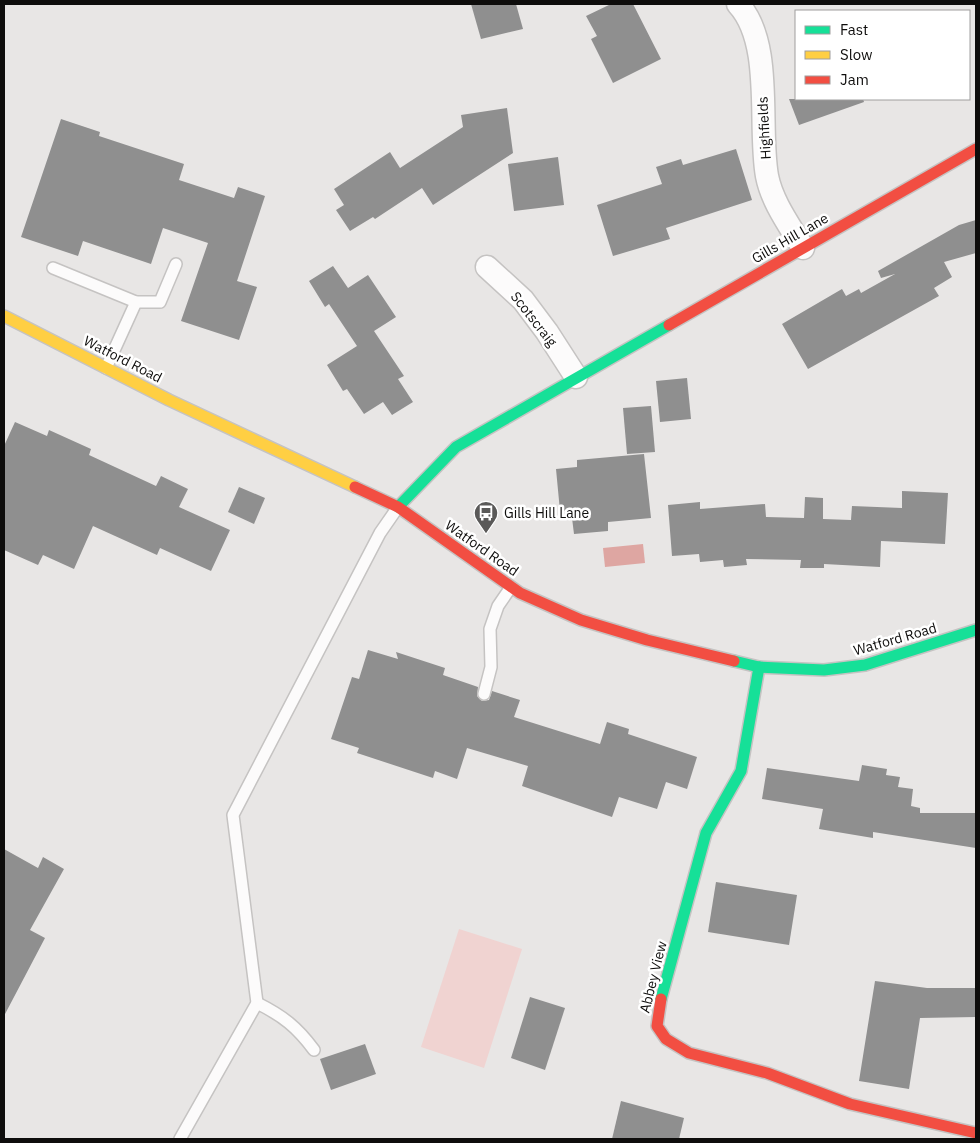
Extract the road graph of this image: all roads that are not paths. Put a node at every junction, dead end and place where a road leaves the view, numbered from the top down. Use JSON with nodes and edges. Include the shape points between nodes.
{"nodes":[{"id":1,"x":738,"y":4,"type":"edge"},
{"id":2,"x":976,"y":149,"type":"edge"},
{"id":3,"x":803,"y":248,"type":"junction"},
{"id":4,"x":176,"y":264,"type":"dead end"},
{"id":5,"x":487,"y":267,"type":"dead end"},
{"id":6,"x":53,"y":268,"type":"dead end"},
{"id":7,"x":136,"y":302,"type":"junction"},
{"id":8,"x":4,"y":316,"type":"edge"},
{"id":9,"x":106,"y":368,"type":"junction"},
{"id":10,"x":576,"y":377,"type":"junction"},
{"id":11,"x":398,"y":507,"type":"junction"},
{"id":12,"x":511,"y":586,"type":"junction"},
{"id":13,"x":976,"y":630,"type":"edge"},
{"id":14,"x":759,"y":667,"type":"junction"},
{"id":15,"x":484,"y":694,"type":"dead end"},
{"id":16,"x":257,"y":1003,"type":"junction"},
{"id":17,"x":314,"y":1050,"type":"dead end"},
{"id":18,"x":976,"y":1133,"type":"edge"},
{"id":19,"x":180,"y":1139,"type":"edge"}],
"edges":[{"from":1,"to":3,"type":"street","name":"Highfields","via":[[744,10],[756,42],[761,70],[767,177],[780,209]]},
{"from":2,"to":3,"type":"street","name":"Gills Hill Lane"},
{"from":3,"to":10,"type":"street","name":"Gills Hill Lane"},
{"from":4,"to":7,"type":"lane","via":[[160,302]]},
{"from":5,"to":10,"type":"street","name":"Scotscraig","via":[[523,300]]},
{"from":6,"to":7,"type":"lane"},
{"from":7,"to":9,"type":"lane"},
{"from":8,"to":9,"type":"street","name":"Watford Road"},
{"from":9,"to":11,"type":"street","name":"Watford Road"},
{"from":10,"to":11,"type":"street","name":"Gills Hill Lane","via":[[456,447]]},
{"from":11,"to":12,"type":"street","name":"Watford Road"},
{"from":11,"to":16,"type":"lane","via":[[380,533],[232,815]]},
{"from":12,"to":14,"type":"street","name":"Watford Road","via":[[550,608],[582,620],[646,640]]},
{"from":12,"to":15,"type":"lane","via":[[498,606],[490,629],[491,667]]},
{"from":13,"to":14,"type":"street","name":"Watford Road","via":[[865,665],[824,670]]},
{"from":14,"to":18,"type":"street","name":"Abbey View","via":[[741,771],[706,833],[657,1026],[666,1039],[689,1053],[768,1073],[850,1104]]},
{"from":16,"to":17,"type":"lane","via":[[279,1014],[300,1031]]},
{"from":16,"to":19,"type":"lane"}]}
